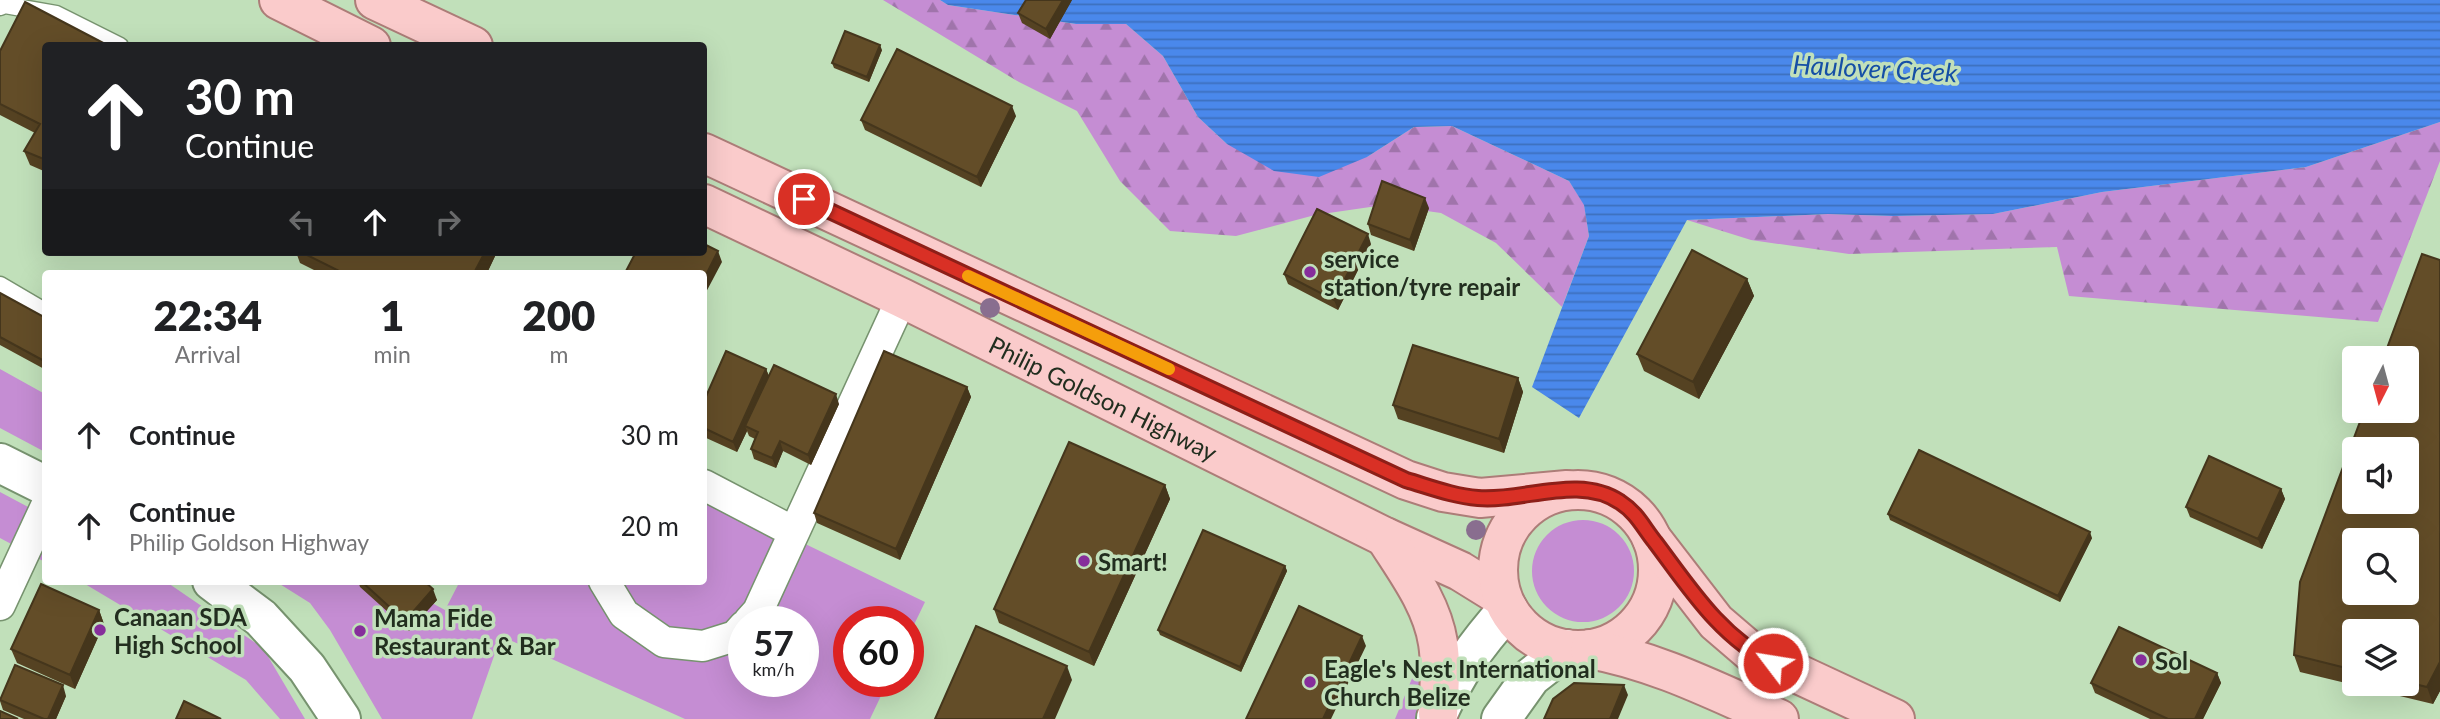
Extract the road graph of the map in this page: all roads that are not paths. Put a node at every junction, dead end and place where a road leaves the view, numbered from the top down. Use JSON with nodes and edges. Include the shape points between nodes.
{"nodes":[{"id":1,"x":279,"y":0,"type":"edge"},
{"id":2,"x":375,"y":0,"type":"edge"},
{"id":3,"x":0,"y":7,"type":"edge"},
{"id":4,"x":112,"y":42,"type":"edge"},
{"id":5,"x":363,"y":42,"type":"edge"},
{"id":6,"x":464,"y":42,"type":"edge"},
{"id":7,"x":707,"y":154,"type":"edge"},
{"id":8,"x":707,"y":205,"type":"edge"},
{"id":9,"x":0,"y":285,"type":"edge"},
{"id":10,"x":902,"y":298,"type":"junction"},
{"id":11,"x":42,"y":310,"type":"edge"},
{"id":12,"x":0,"y":463,"type":"edge"},
{"id":13,"x":42,"y":484,"type":"edge"},
{"id":14,"x":707,"y":487,"type":"edge"},
{"id":15,"x":1567,"y":491,"type":"junction"},
{"id":16,"x":42,"y":515,"type":"edge"},
{"id":17,"x":794,"y":532,"type":"junction"},
{"id":18,"x":1385,"y":537,"type":"junction"},
{"id":19,"x":1652,"y":539,"type":"junction"},
{"id":20,"x":217,"y":585,"type":"edge"},
{"id":21,"x":606,"y":585,"type":"edge"},
{"id":22,"x":1505,"y":603,"type":"junction"},
{"id":23,"x":0,"y":605,"type":"edge"},
{"id":24,"x":760,"y":606,"type":"edge"},
{"id":25,"x":728,"y":638,"type":"edge"},
{"id":26,"x":1579,"y":649,"type":"junction"},
{"id":27,"x":1436,"y":717,"type":"edge"},
{"id":28,"x":341,"y":719,"type":"edge"},
{"id":29,"x":1501,"y":719,"type":"edge"},
{"id":30,"x":1779,"y":719,"type":"edge"},
{"id":31,"x":1895,"y":719,"type":"edge"}],
"edges":[{"from":1,"to":5,"type":"main road"},
{"from":2,"to":6,"type":"main road"},
{"from":3,"to":4,"type":"lane","via":[[56,14]]},
{"from":7,"to":15,"type":"main road","name":"Philip Goldson Highway","via":[[1406,480],[1480,498]]},
{"from":8,"to":10,"type":"main road","name":"Philip Goldson Highway"},
{"from":9,"to":11,"type":"lane"},
{"from":10,"to":17,"type":"street"},
{"from":10,"to":18,"type":"main road","name":"Philip Goldson Highway"},
{"from":12,"to":13,"type":"street"},
{"from":14,"to":17,"type":"street"},
{"from":15,"to":19,"type":"main road","via":[[1593,491],[1618,500],[1639,517]]},
{"from":15,"to":22,"type":"main road","via":[[1544,497],[1524,510],[1509,528],[1497,574]]},
{"from":16,"to":23,"type":"street"},
{"from":17,"to":24,"type":"street"},
{"from":18,"to":22,"type":"main road","name":"Philip Goldson Highway","via":[[1460,571]]},
{"from":18,"to":27,"type":"main road","via":[[1429,610],[1435,631],[1441,668]]},
{"from":19,"to":26,"type":"main road","via":[[1659,562],[1657,587],[1648,609],[1634,628],[1614,642]]},
{"from":19,"to":31,"type":"main road","via":[[1716,622],[1751,652]]},
{"from":20,"to":28,"type":"street","via":[[261,618],[307,668]]},
{"from":21,"to":25,"type":"street","via":[[624,614],[664,642],[703,646]]},
{"from":22,"to":26,"type":"main road","via":[[1523,628],[1544,642]]},
{"from":22,"to":27,"type":"street","via":[[1457,673]]},
{"from":26,"to":29,"type":"street","via":[[1531,677]]},
{"from":26,"to":30,"type":"main road","via":[[1624,655],[1669,670]]}]}
